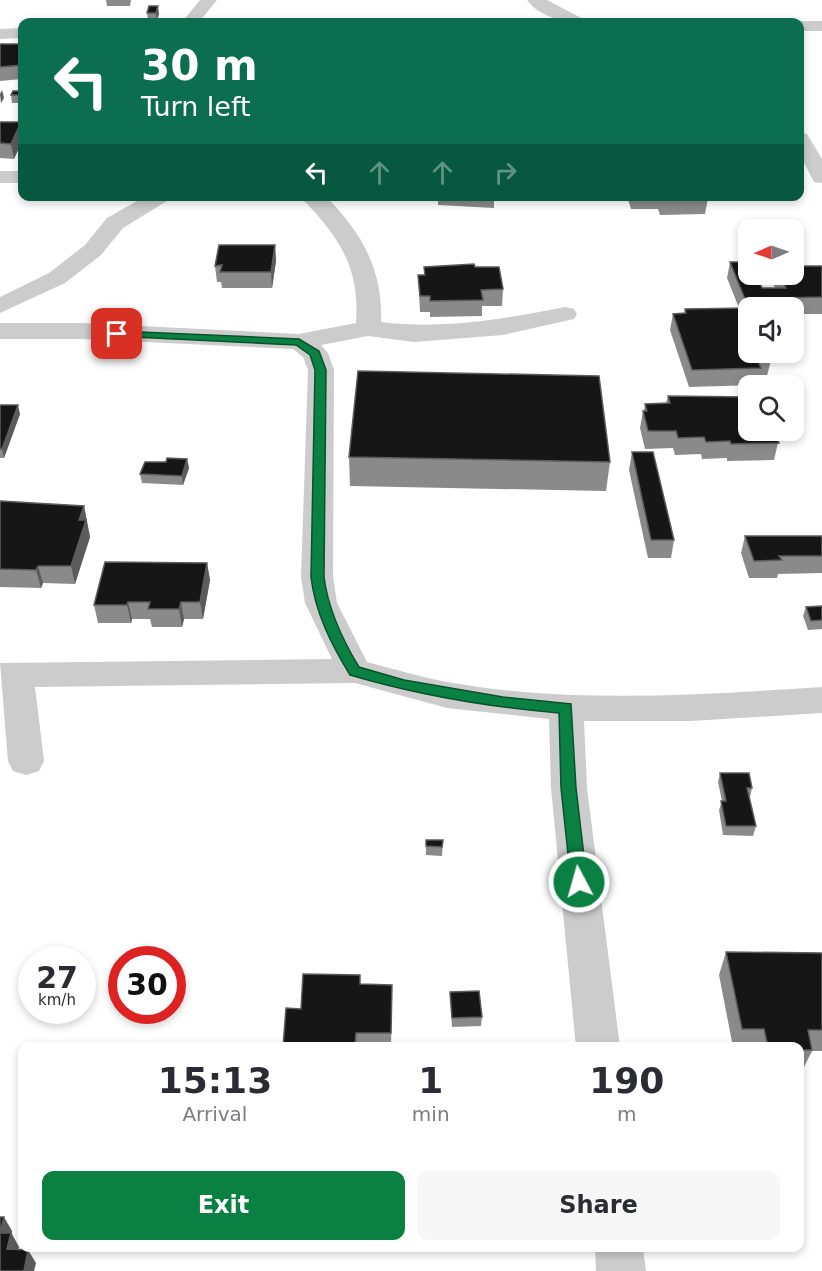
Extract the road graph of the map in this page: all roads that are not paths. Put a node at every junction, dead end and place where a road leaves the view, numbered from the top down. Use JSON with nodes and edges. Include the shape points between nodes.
{"nodes":[{"id":1,"x":209,"y":0,"type":"edge"},
{"id":2,"x":535,"y":0,"type":"edge"},
{"id":3,"x":193,"y":18,"type":"edge"},
{"id":4,"x":570,"y":18,"type":"edge"},
{"id":5,"x":804,"y":26,"type":"edge"},
{"id":6,"x":822,"y":26,"type":"edge"},
{"id":7,"x":18,"y":33,"type":"edge"},
{"id":8,"x":0,"y":34,"type":"edge"},
{"id":9,"x":804,"y":145,"type":"edge"},
{"id":10,"x":822,"y":177,"type":"edge"},
{"id":11,"x":154,"y":201,"type":"edge"},
{"id":12,"x":318,"y":201,"type":"edge"},
{"id":13,"x":0,"y":306,"type":"edge"},
{"id":14,"x":565,"y":314,"type":"dead end"},
{"id":15,"x":368,"y":328,"type":"junction"},
{"id":16,"x":0,"y":331,"type":"edge"},
{"id":17,"x":299,"y":342,"type":"junction"},
{"id":18,"x":355,"y":671,"type":"junction"},
{"id":19,"x":8,"y":675,"type":"edge"},
{"id":20,"x":822,"y":700,"type":"edge"},
{"id":21,"x":566,"y":708,"type":"junction"},
{"id":22,"x":26,"y":761,"type":"dead end"},
{"id":23,"x":597,"y":1042,"type":"edge"},
{"id":24,"x":619,"y":1252,"type":"edge"},
{"id":25,"x":621,"y":1271,"type":"edge"}],
"edges":[{"from":1,"to":3,"type":"street"},
{"from":2,"to":4,"type":"street"},
{"from":5,"to":6,"type":"street"},
{"from":7,"to":8,"type":"street"},
{"from":9,"to":10,"type":"street"},
{"from":11,"to":13,"type":"street","via":[[126,215],[93,250],[57,278]]},
{"from":12,"to":15,"type":"street","via":[[364,272]]},
{"from":14,"to":15,"type":"street","via":[[503,327],[414,334]]},
{"from":15,"to":17,"type":"street"},
{"from":16,"to":17,"type":"street"},
{"from":17,"to":18,"type":"street","via":[[315,353],[321,370],[317,577],[321,603]]},
{"from":18,"to":19,"type":"street"},
{"from":18,"to":21,"type":"street","via":[[447,695]]},
{"from":19,"to":22,"type":"street"},
{"from":20,"to":21,"type":"street","via":[[691,708]]},
{"from":21,"to":23,"type":"street","via":[[569,788]]},
{"from":24,"to":25,"type":"street"}]}
